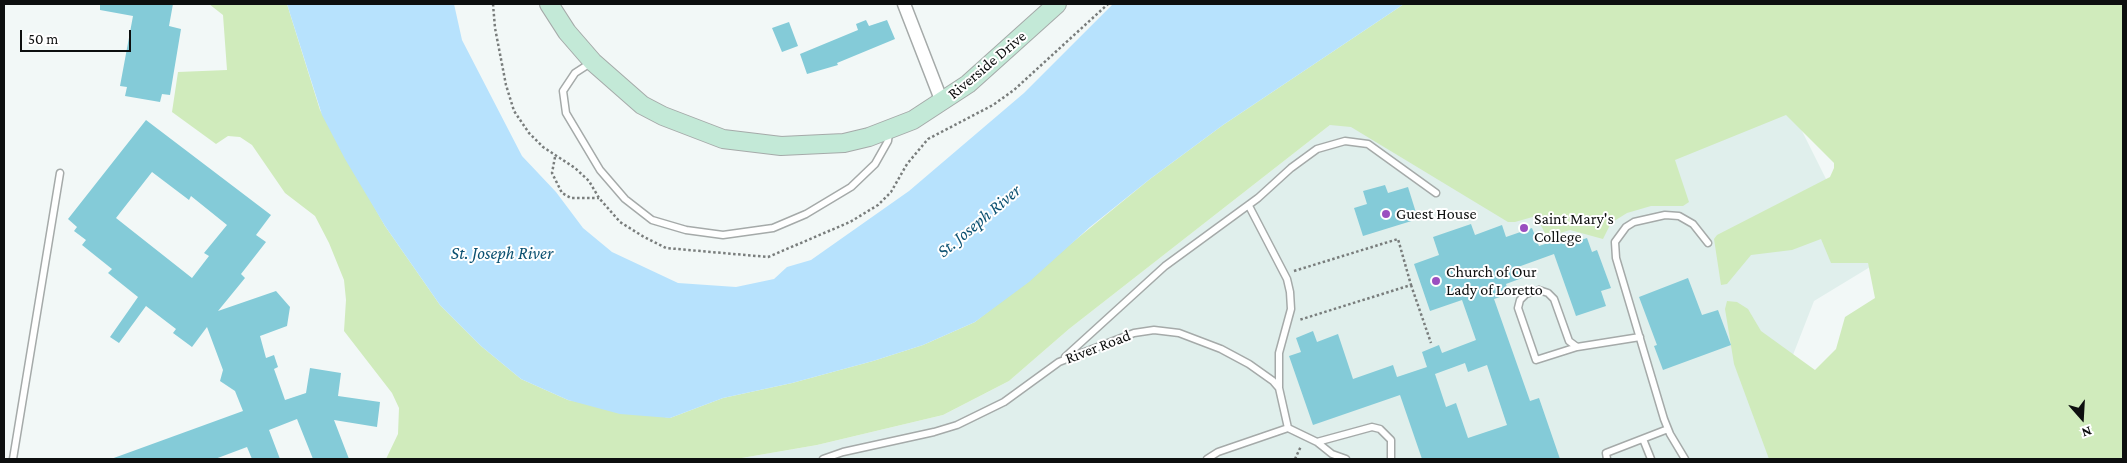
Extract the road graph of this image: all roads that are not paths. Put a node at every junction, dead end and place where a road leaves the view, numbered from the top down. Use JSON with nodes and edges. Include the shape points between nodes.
{"nodes":[{"id":1,"x":550,"y":4,"type":"edge"},
{"id":2,"x":904,"y":4,"type":"edge"},
{"id":3,"x":1056,"y":4,"type":"edge"},
{"id":4,"x":593,"y":62,"type":"junction"},
{"id":5,"x":942,"y":102,"type":"junction"},
{"id":6,"x":889,"y":130,"type":"junction"},
{"id":7,"x":60,"y":173,"type":"dead end"},
{"id":8,"x":1436,"y":193,"type":"dead end"},
{"id":9,"x":1248,"y":206,"type":"junction"},
{"id":10,"x":1708,"y":243,"type":"dead end"},
{"id":11,"x":1640,"y":337,"type":"junction"},
{"id":12,"x":1577,"y":347,"type":"junction"},
{"id":13,"x":1059,"y":362,"type":"junction"},
{"id":14,"x":1280,"y":388,"type":"junction"},
{"id":15,"x":1288,"y":428,"type":"junction"},
{"id":16,"x":1668,"y":429,"type":"junction"},
{"id":17,"x":1644,"y":439,"type":"junction"},
{"id":18,"x":1316,"y":442,"type":"junction"},
{"id":19,"x":13,"y":459,"type":"edge"},
{"id":20,"x":824,"y":459,"type":"edge"},
{"id":21,"x":1207,"y":459,"type":"edge"},
{"id":22,"x":1346,"y":459,"type":"edge"},
{"id":23,"x":1391,"y":459,"type":"edge"},
{"id":24,"x":1606,"y":459,"type":"edge"},
{"id":25,"x":1652,"y":459,"type":"edge"},
{"id":26,"x":1686,"y":459,"type":"edge"}],
"edges":[{"from":1,"to":4,"type":"street","name":"Riverside Drive","via":[[567,32]]},
{"from":2,"to":5,"type":"street"},
{"from":3,"to":5,"type":"street","name":"Riverside Drive","via":[[1000,58]]},
{"from":4,"to":6,"type":"street","name":"Riverside Drive","via":[[642,104],[679,123],[722,139],[810,146],[844,143]]},
{"from":4,"to":6,"type":"lane","via":[[575,73],[563,91],[566,114],[600,170],[625,199],[652,220],[686,230],[722,235],[773,228],[806,214],[851,187],[875,164],[888,141]]},
{"from":5,"to":6,"type":"street","name":"Riverside Drive"},
{"from":7,"to":19,"type":"lane"},
{"from":8,"to":9,"type":"lane","via":[[1368,144],[1345,141],[1317,149],[1305,157]]},
{"from":9,"to":13,"type":"lane","via":[[1165,266]]},
{"from":9,"to":14,"type":"lane","via":[[1284,274],[1290,292],[1291,309],[1279,352]]},
{"from":10,"to":11,"type":"lane","via":[[1693,224],[1679,216],[1650,217],[1634,222],[1620,234],[1615,242],[1616,258]]},
{"from":11,"to":12,"type":"lane"},
{"from":11,"to":16,"type":"lane"},
{"from":12,"to":12,"type":"lane","via":[[1536,360],[1518,308],[1526,294],[1539,290],[1554,298],[1568,341]]},
{"from":13,"to":14,"type":"lane","name":"River Road","via":[[1134,332],[1163,331],[1179,333],[1221,349],[1249,364]]},
{"from":13,"to":20,"type":"lane","name":"River Road","via":[[1004,402],[957,425]]},
{"from":14,"to":15,"type":"lane"},
{"from":15,"to":18,"type":"lane"},
{"from":15,"to":21,"type":"lane","via":[[1218,452]]},
{"from":16,"to":17,"type":"lane"},
{"from":16,"to":26,"type":"lane"},
{"from":17,"to":24,"type":"lane","via":[[1606,453]]},
{"from":17,"to":25,"type":"lane"},
{"from":18,"to":22,"type":"lane","via":[[1332,454]]},
{"from":18,"to":23,"type":"lane","via":[[1372,427],[1380,428],[1391,440]]}]}
